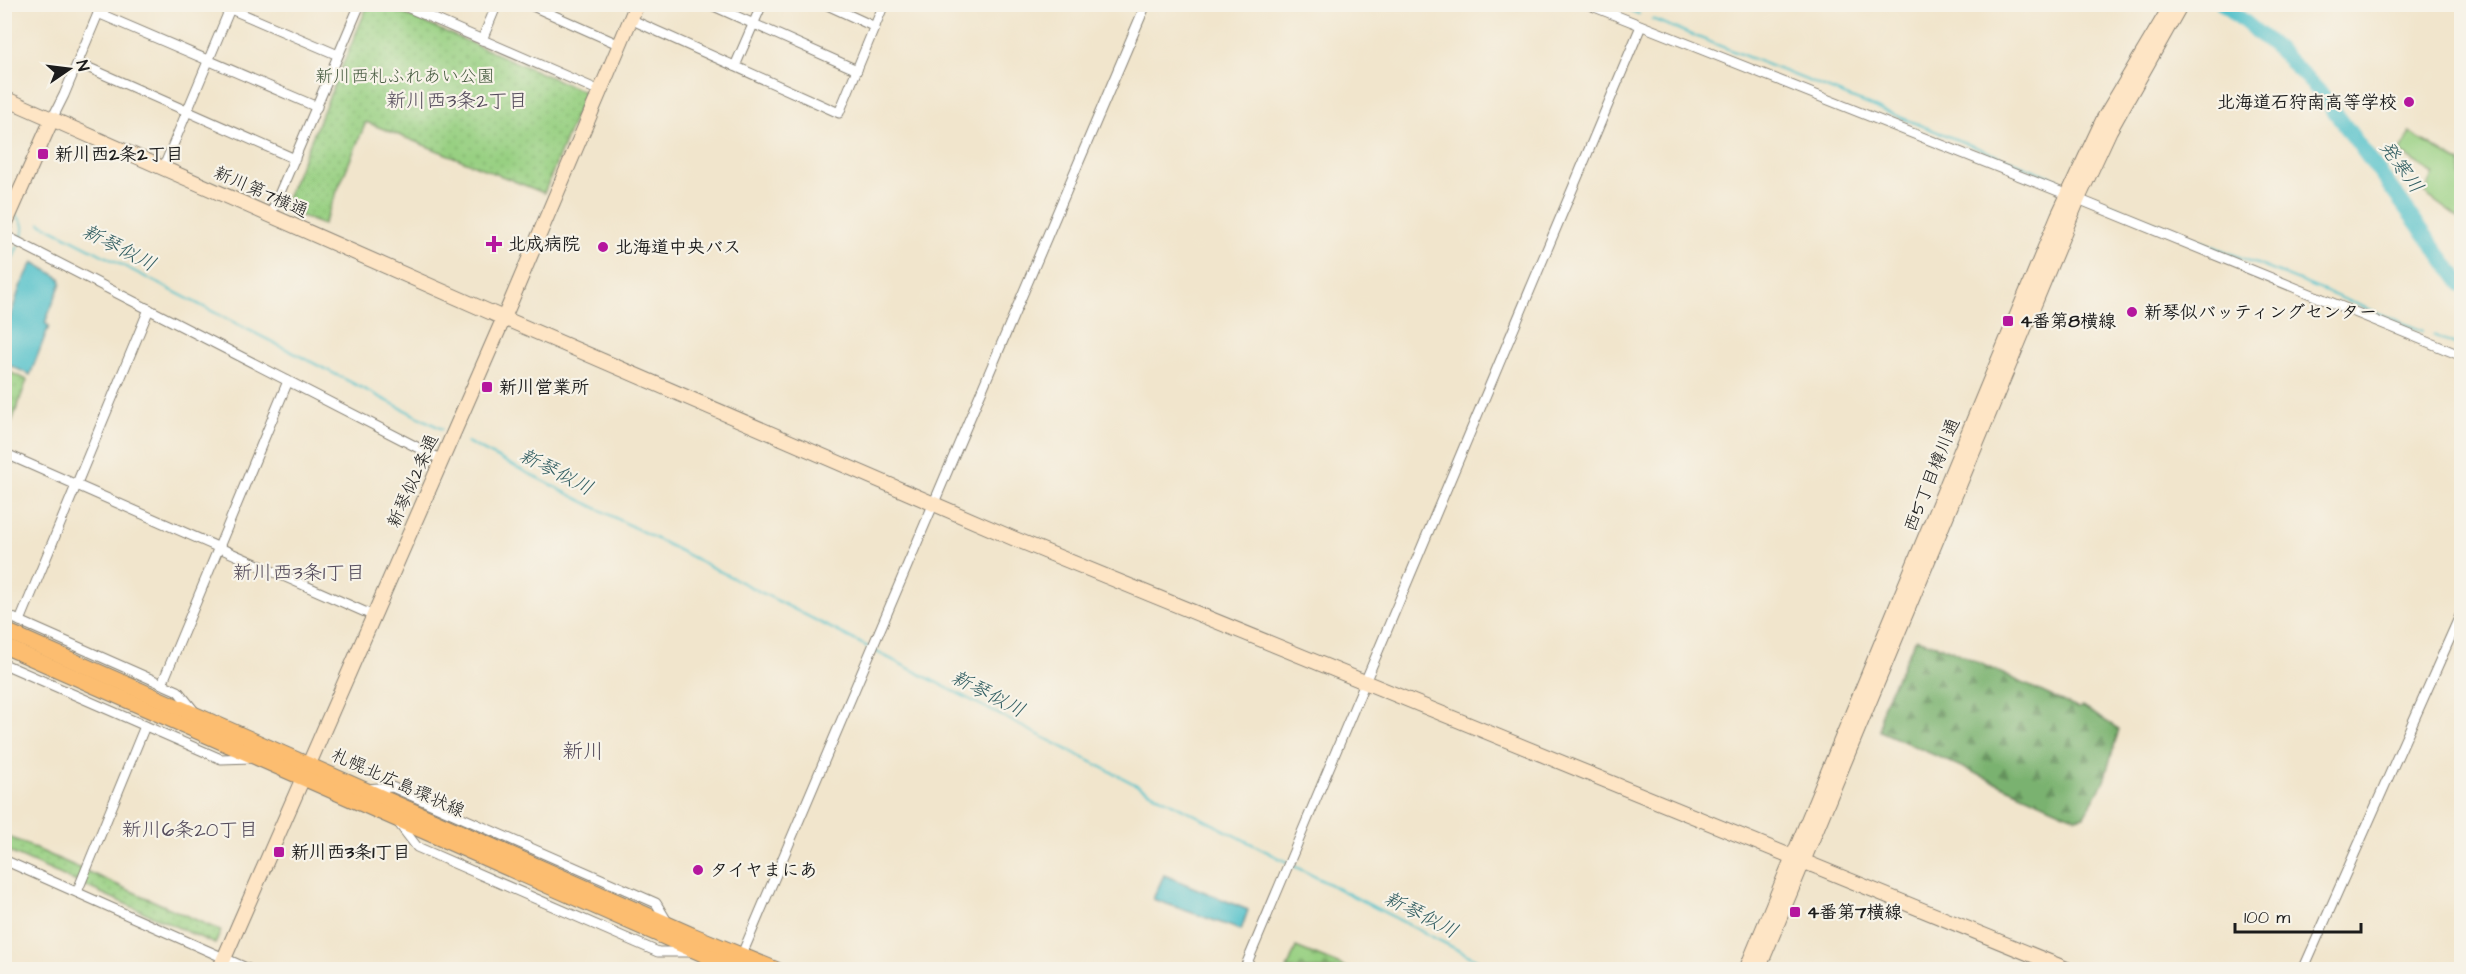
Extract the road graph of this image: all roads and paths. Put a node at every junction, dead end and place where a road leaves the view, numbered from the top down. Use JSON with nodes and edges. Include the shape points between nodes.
{"nodes":[{"id":1,"x":219,"y":4,"type":"edge"},
{"id":2,"x":360,"y":4,"type":"edge"},
{"id":3,"x":400,"y":4,"type":"edge"},
{"id":4,"x":497,"y":4,"type":"edge"},
{"id":5,"x":528,"y":4,"type":"edge"},
{"id":6,"x":637,"y":4,"type":"edge"},
{"id":7,"x":710,"y":4,"type":"edge"},
{"id":8,"x":762,"y":4,"type":"edge"},
{"id":9,"x":825,"y":4,"type":"edge"},
{"id":10,"x":884,"y":4,"type":"edge"},
{"id":11,"x":1146,"y":4,"type":"edge"},
{"id":12,"x":1587,"y":4,"type":"edge"},
{"id":13,"x":2172,"y":4,"type":"edge"},
{"id":14,"x":2181,"y":4,"type":"edge"},
{"id":15,"x":231,"y":7,"type":"edge"},
{"id":16,"x":100,"y":9,"type":"edge"},
{"id":17,"x":630,"y":19,"type":"junction"},
{"id":18,"x":753,"y":24,"type":"junction"},
{"id":19,"x":1641,"y":26,"type":"junction"},
{"id":20,"x":875,"y":27,"type":"junction"},
{"id":21,"x":482,"y":40,"type":"junction"},
{"id":22,"x":620,"y":45,"type":"junction"},
{"id":23,"x":338,"y":55,"type":"junction"},
{"id":24,"x":209,"y":59,"type":"junction"},
{"id":25,"x":78,"y":63,"type":"junction"},
{"id":26,"x":735,"y":66,"type":"junction"},
{"id":27,"x":857,"y":70,"type":"junction"},
{"id":28,"x":600,"y":91,"type":"junction"},
{"id":29,"x":4,"y":98,"type":"edge"},
{"id":30,"x":317,"y":106,"type":"junction"},
{"id":31,"x":188,"y":110,"type":"junction"},
{"id":32,"x":52,"y":119,"type":"junction"},
{"id":33,"x":294,"y":159,"type":"junction"},
{"id":34,"x":163,"y":169,"type":"junction"},
{"id":35,"x":2073,"y":197,"type":"junction"},
{"id":36,"x":270,"y":216,"type":"junction"},
{"id":37,"x":5,"y":228,"type":"edge"},
{"id":38,"x":149,"y":309,"type":"junction"},
{"id":39,"x":504,"y":317,"type":"junction"},
{"id":40,"x":2462,"y":356,"type":"edge"},
{"id":41,"x":288,"y":381,"type":"junction"},
{"id":42,"x":4,"y":453,"type":"edge"},
{"id":43,"x":442,"y":460,"type":"junction"},
{"id":44,"x":76,"y":485,"type":"junction"},
{"id":45,"x":933,"y":503,"type":"junction"},
{"id":46,"x":219,"y":549,"type":"junction"},
{"id":47,"x":2462,"y":611,"type":"edge"},
{"id":48,"x":4,"y":614,"type":"edge"},
{"id":49,"x":374,"y":616,"type":"junction"},
{"id":50,"x":20,"y":621,"type":"junction"},
{"id":51,"x":4,"y":630,"type":"edge"},
{"id":52,"x":4,"y":646,"type":"edge"},
{"id":53,"x":4,"y":664,"type":"edge"},
{"id":54,"x":1364,"y":681,"type":"junction"},
{"id":55,"x":162,"y":684,"type":"junction"},
{"id":56,"x":198,"y":715,"type":"junction"},
{"id":57,"x":145,"y":726,"type":"junction"},
{"id":58,"x":257,"y":758,"type":"junction"},
{"id":59,"x":306,"y":771,"type":"junction"},
{"id":60,"x":1799,"y":859,"type":"junction"},
{"id":61,"x":4,"y":860,"type":"edge"},
{"id":62,"x":77,"y":892,"type":"junction"},
{"id":63,"x":222,"y":964,"type":"edge"},
{"id":64,"x":738,"y":966,"type":"edge"},
{"id":65,"x":251,"y":969,"type":"edge"},
{"id":66,"x":777,"y":969,"type":"edge"},
{"id":67,"x":1244,"y":969,"type":"edge"},
{"id":68,"x":1746,"y":969,"type":"edge"},
{"id":69,"x":1758,"y":969,"type":"edge"},
{"id":70,"x":2069,"y":969,"type":"edge"},
{"id":71,"x":2303,"y":969,"type":"edge"}],
"edges":[{"from":1,"to":15,"type":"street"},
{"from":2,"to":23,"type":"street"},
{"from":3,"to":21,"type":"street"},
{"from":4,"to":21,"type":"street"},
{"from":5,"to":22,"type":"street"},
{"from":6,"to":17,"type":"street","name":"新琴似2条通"},
{"from":7,"to":18,"type":"street"},
{"from":8,"to":18,"type":"street"},
{"from":9,"to":20,"type":"street"},
{"from":10,"to":20,"type":"street"},
{"from":11,"to":45,"type":"street"},
{"from":12,"to":19,"type":"street"},
{"from":13,"to":35,"type":"street","name":"西5丁目樽川通","via":[[2104,118]]},
{"from":14,"to":35,"type":"street","name":"西5丁目樽川通"},
{"from":15,"to":23,"type":"street"},
{"from":15,"to":24,"type":"street"},
{"from":16,"to":24,"type":"street"},
{"from":16,"to":25,"type":"street"},
{"from":17,"to":22,"type":"street","name":"新琴似2条通"},
{"from":17,"to":26,"type":"street"},
{"from":18,"to":26,"type":"street"},
{"from":18,"to":27,"type":"street"},
{"from":19,"to":35,"type":"street"},
{"from":19,"to":54,"type":"street"},
{"from":20,"to":27,"type":"street"},
{"from":21,"to":28,"type":"street"},
{"from":22,"to":28,"type":"street","name":"新琴似2条通"},
{"from":23,"to":30,"type":"street"},
{"from":24,"to":30,"type":"street"},
{"from":24,"to":31,"type":"street"},
{"from":25,"to":31,"type":"street"},
{"from":25,"to":32,"type":"street"},
{"from":26,"to":27,"type":"street","via":[[839,113]]},
{"from":28,"to":39,"type":"street","name":"新琴似2条通"},
{"from":29,"to":32,"type":"street","name":"新川第7横通"},
{"from":30,"to":33,"type":"street"},
{"from":31,"to":33,"type":"street"},
{"from":31,"to":34,"type":"street"},
{"from":32,"to":34,"type":"street","name":"新川第7横通"},
{"from":32,"to":37,"type":"street"},
{"from":33,"to":36,"type":"street"},
{"from":34,"to":36,"type":"street","name":"新川第7横通"},
{"from":35,"to":40,"type":"street"},
{"from":35,"to":60,"type":"street","name":"西5丁目樽川通"},
{"from":36,"to":39,"type":"street","name":"新川第7横通"},
{"from":37,"to":38,"type":"street","via":[[17,242]]},
{"from":38,"to":41,"type":"street"},
{"from":38,"to":44,"type":"street"},
{"from":39,"to":43,"type":"street","name":"新琴似2条通"},
{"from":39,"to":45,"type":"street","name":"新川第7横通"},
{"from":41,"to":43,"type":"street"},
{"from":41,"to":46,"type":"street"},
{"from":42,"to":44,"type":"street"},
{"from":43,"to":49,"type":"street","name":"新琴似2条通"},
{"from":44,"to":46,"type":"street"},
{"from":44,"to":50,"type":"street"},
{"from":45,"to":54,"type":"street","name":"新川第7横通"},
{"from":45,"to":64,"type":"street"},
{"from":46,"to":49,"type":"street"},
{"from":46,"to":55,"type":"street"},
{"from":47,"to":71,"type":"street"},
{"from":48,"to":50,"type":"street"},
{"from":49,"to":59,"type":"street","name":"新琴似2条通"},
{"from":50,"to":55,"type":"street"},
{"from":51,"to":56,"type":"main road","name":"札幌北広島環状線"},
{"from":52,"to":58,"type":"main road","name":"札幌北広島環状線"},
{"from":53,"to":57,"type":"street"},
{"from":54,"to":60,"type":"street","name":"新川第7横通"},
{"from":54,"to":67,"type":"street"},
{"from":55,"to":56,"type":"street","via":[[178,691]]},
{"from":56,"to":59,"type":"main road","name":"札幌北広島環状線"},
{"from":57,"to":58,"type":"street","via":[[221,759]]},
{"from":57,"to":62,"type":"street"},
{"from":58,"to":59,"type":"main road","name":"札幌北広島環状線"},
{"from":59,"to":63,"type":"street","name":"新琴似2条通"},
{"from":59,"to":64,"type":"main road","name":"札幌北広島環状線","via":[[395,819],[696,952]]},
{"from":59,"to":64,"type":"main road","name":"札幌北広島環状線","via":[[364,790],[668,924]]},
{"from":60,"to":68,"type":"street","name":"西5丁目樽川通"},
{"from":60,"to":69,"type":"street","name":"西5丁目樽川通"},
{"from":60,"to":70,"type":"street","name":"新川第7横通"},
{"from":61,"to":62,"type":"street"},
{"from":62,"to":63,"type":"street"},
{"from":63,"to":65,"type":"street"},
{"from":64,"to":66,"type":"main road","name":"札幌北広島環状線"}]}
